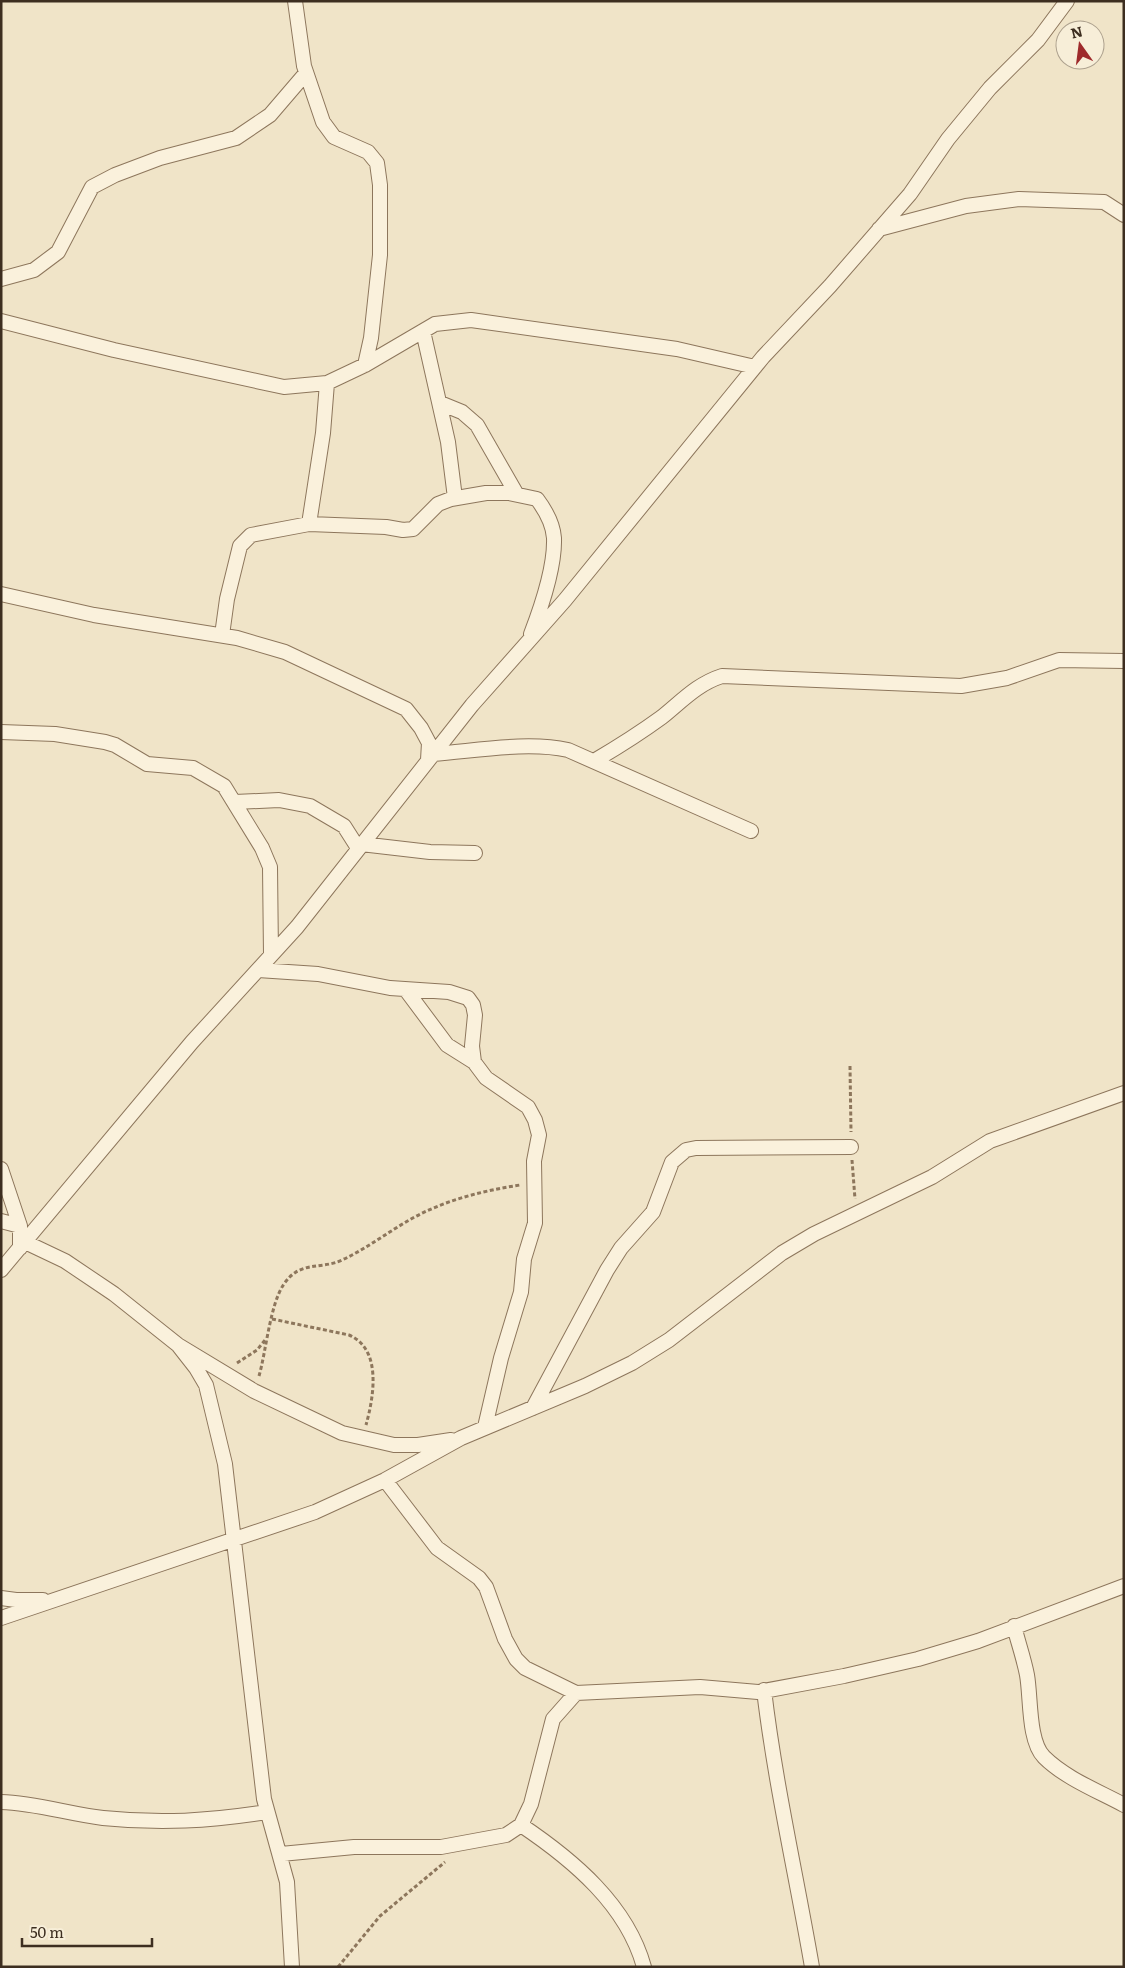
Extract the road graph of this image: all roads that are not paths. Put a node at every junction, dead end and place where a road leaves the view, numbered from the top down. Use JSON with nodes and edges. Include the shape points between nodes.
{"nodes":[{"id":1,"x":295,"y":1,"type":"edge"},
{"id":2,"x":1067,"y":1,"type":"edge"},
{"id":3,"x":306,"y":73,"type":"junction"},
{"id":4,"x":1124,"y":215,"type":"edge"},
{"id":5,"x":879,"y":229,"type":"junction"},
{"id":6,"x":1,"y":279,"type":"edge"},
{"id":7,"x":1,"y":321,"type":"edge"},
{"id":8,"x":423,"y":330,"type":"junction"},
{"id":9,"x":365,"y":365,"type":"junction"},
{"id":10,"x":755,"y":367,"type":"junction"},
{"id":11,"x":327,"y":383,"type":"junction"},
{"id":12,"x":440,"y":403,"type":"junction"},
{"id":13,"x":516,"y":493,"type":"junction"},
{"id":14,"x":455,"y":498,"type":"junction"},
{"id":15,"x":309,"y":524,"type":"junction"},
{"id":16,"x":1,"y":594,"type":"edge"},
{"id":17,"x":222,"y":635,"type":"junction"},
{"id":18,"x":529,"y":642,"type":"junction"},
{"id":19,"x":1124,"y":661,"type":"edge"},
{"id":20,"x":2,"y":734,"type":"edge"},
{"id":21,"x":431,"y":757,"type":"junction"},
{"id":22,"x":594,"y":761,"type":"junction"},
{"id":23,"x":234,"y":802,"type":"junction"},
{"id":24,"x":751,"y":832,"type":"dead end"},
{"id":25,"x":360,"y":846,"type":"junction"},
{"id":26,"x":476,"y":852,"type":"dead end"},
{"id":27,"x":272,"y":955,"type":"junction"},
{"id":28,"x":258,"y":970,"type":"junction"},
{"id":29,"x":406,"y":990,"type":"junction"},
{"id":30,"x":474,"y":1062,"type":"junction"},
{"id":31,"x":1124,"y":1093,"type":"edge"},
{"id":32,"x":851,"y":1147,"type":"dead end"},
{"id":33,"x":1,"y":1169,"type":"edge"},
{"id":34,"x":1,"y":1221,"type":"edge"},
{"id":35,"x":20,"y":1226,"type":"junction"},
{"id":36,"x":23,"y":1244,"type":"junction"},
{"id":37,"x":1,"y":1270,"type":"edge"},
{"id":38,"x":178,"y":1345,"type":"junction"},
{"id":39,"x":533,"y":1408,"type":"junction"},
{"id":40,"x":485,"y":1427,"type":"junction"},
{"id":41,"x":461,"y":1438,"type":"junction"},
{"id":42,"x":385,"y":1480,"type":"junction"},
{"id":43,"x":235,"y":1540,"type":"junction"},
{"id":44,"x":1124,"y":1586,"type":"edge"},
{"id":45,"x":1,"y":1598,"type":"edge"},
{"id":46,"x":56,"y":1599,"type":"junction"},
{"id":47,"x":1,"y":1618,"type":"edge"},
{"id":48,"x":1014,"y":1626,"type":"junction"},
{"id":49,"x":764,"y":1690,"type":"junction"},
{"id":50,"x":576,"y":1693,"type":"junction"},
{"id":51,"x":1,"y":1802,"type":"edge"},
{"id":52,"x":1124,"y":1805,"type":"edge"},
{"id":53,"x":267,"y":1812,"type":"junction"},
{"id":54,"x":522,"y":1825,"type":"junction"},
{"id":55,"x":281,"y":1854,"type":"junction"},
{"id":56,"x":292,"y":1967,"type":"edge"},
{"id":57,"x":644,"y":1967,"type":"edge"},
{"id":58,"x":812,"y":1967,"type":"edge"}],
"edges":[{"from":1,"to":3,"type":"street"},
{"from":2,"to":5,"type":"street","via":[[1038,40],[990,88],[948,138],[910,194]]},
{"from":3,"to":6,"type":"street","via":[[270,115],[236,138],[160,158],[92,187],[58,252],[34,270]]},
{"from":3,"to":9,"type":"street","via":[[323,122],[334,137],[368,152],[377,163],[380,255]]},
{"from":4,"to":5,"type":"street","via":[[1104,202],[1019,199],[966,206]]},
{"from":5,"to":10,"type":"street"},
{"from":7,"to":11,"type":"street","via":[[114,350],[284,387]]},
{"from":8,"to":9,"type":"street"},
{"from":8,"to":10,"type":"street","via":[[435,324],[471,320],[677,348]]},
{"from":8,"to":12,"type":"street"},
{"from":9,"to":11,"type":"street"},
{"from":10,"to":18,"type":"street"},
{"from":11,"to":15,"type":"street"},
{"from":12,"to":13,"type":"street","via":[[462,412],[477,425]]},
{"from":12,"to":14,"type":"street"},
{"from":13,"to":14,"type":"street"},
{"from":13,"to":18,"type":"street","via":[[537,499],[548,513],[554,538],[542,605]]},
{"from":14,"to":15,"type":"street","via":[[438,504],[413,529]]},
{"from":15,"to":17,"type":"street","via":[[251,535],[240,546]]},
{"from":16,"to":17,"type":"street","via":[[94,615]]},
{"from":17,"to":21,"type":"street","via":[[285,652],[406,709],[429,743]]},
{"from":18,"to":21,"type":"street"},
{"from":19,"to":22,"type":"street","via":[[1059,660],[1007,678],[961,686],[722,676],[708,680],[634,738]]},
{"from":20,"to":23,"type":"street","via":[[55,734],[116,744],[147,764],[193,768],[224,786]]},
{"from":21,"to":22,"type":"street","via":[[554,747]]},
{"from":21,"to":25,"type":"street"},
{"from":22,"to":24,"type":"street"},
{"from":23,"to":25,"type":"street","via":[[279,800],[310,806],[344,826]]},
{"from":23,"to":27,"type":"street","via":[[270,867]]},
{"from":25,"to":26,"type":"street"},
{"from":25,"to":27,"type":"street"},
{"from":27,"to":28,"type":"street"},
{"from":28,"to":29,"type":"street","via":[[318,974]]},
{"from":28,"to":36,"type":"street","via":[[192,1042]]},
{"from":29,"to":30,"type":"street","via":[[437,1035]]},
{"from":29,"to":30,"type":"street","via":[[449,992],[468,998],[475,1015]]},
{"from":30,"to":40,"type":"street","via":[[486,1078],[528,1107],[539,1135],[533,1182],[537,1210],[535,1223],[524,1259],[521,1292]]},
{"from":31,"to":39,"type":"street","via":[[990,1141],[908,1190],[814,1234],[782,1253],[669,1340],[624,1367]]},
{"from":32,"to":39,"type":"street","via":[[696,1148],[678,1154],[653,1212],[621,1248],[607,1270]]},
{"from":33,"to":35,"type":"street"},
{"from":34,"to":35,"type":"street"},
{"from":35,"to":36,"type":"street"},
{"from":36,"to":37,"type":"street"},
{"from":36,"to":38,"type":"street","via":[[65,1261],[114,1294]]},
{"from":38,"to":41,"type":"street","via":[[254,1391],[342,1433],[394,1445]]},
{"from":38,"to":43,"type":"street","via":[[206,1385],[225,1464]]},
{"from":39,"to":40,"type":"street"},
{"from":40,"to":41,"type":"street"},
{"from":41,"to":42,"type":"street"},
{"from":42,"to":43,"type":"street","via":[[315,1512]]},
{"from":42,"to":50,"type":"street","via":[[437,1548],[479,1578],[486,1587],[516,1659],[525,1668]]},
{"from":43,"to":46,"type":"street"},
{"from":43,"to":53,"type":"street","via":[[248,1672]]},
{"from":44,"to":48,"type":"street"},
{"from":45,"to":46,"type":"street"},
{"from":46,"to":47,"type":"street"},
{"from":48,"to":49,"type":"street","via":[[918,1659]]},
{"from":48,"to":52,"type":"street","via":[[1027,1676],[1038,1748],[1059,1768]]},
{"from":49,"to":50,"type":"street","via":[[690,1687]]},
{"from":49,"to":58,"type":"street","via":[[772,1758]]},
{"from":50,"to":54,"type":"street","via":[[553,1719],[532,1804]]},
{"from":51,"to":53,"type":"street","via":[[142,1821],[187,1822]]},
{"from":53,"to":55,"type":"street"},
{"from":54,"to":55,"type":"street","via":[[506,1835],[441,1847],[354,1847]]},
{"from":54,"to":57,"type":"street","via":[[552,1846],[592,1882],[637,1942]]},
{"from":55,"to":56,"type":"street","via":[[287,1882]]}]}
